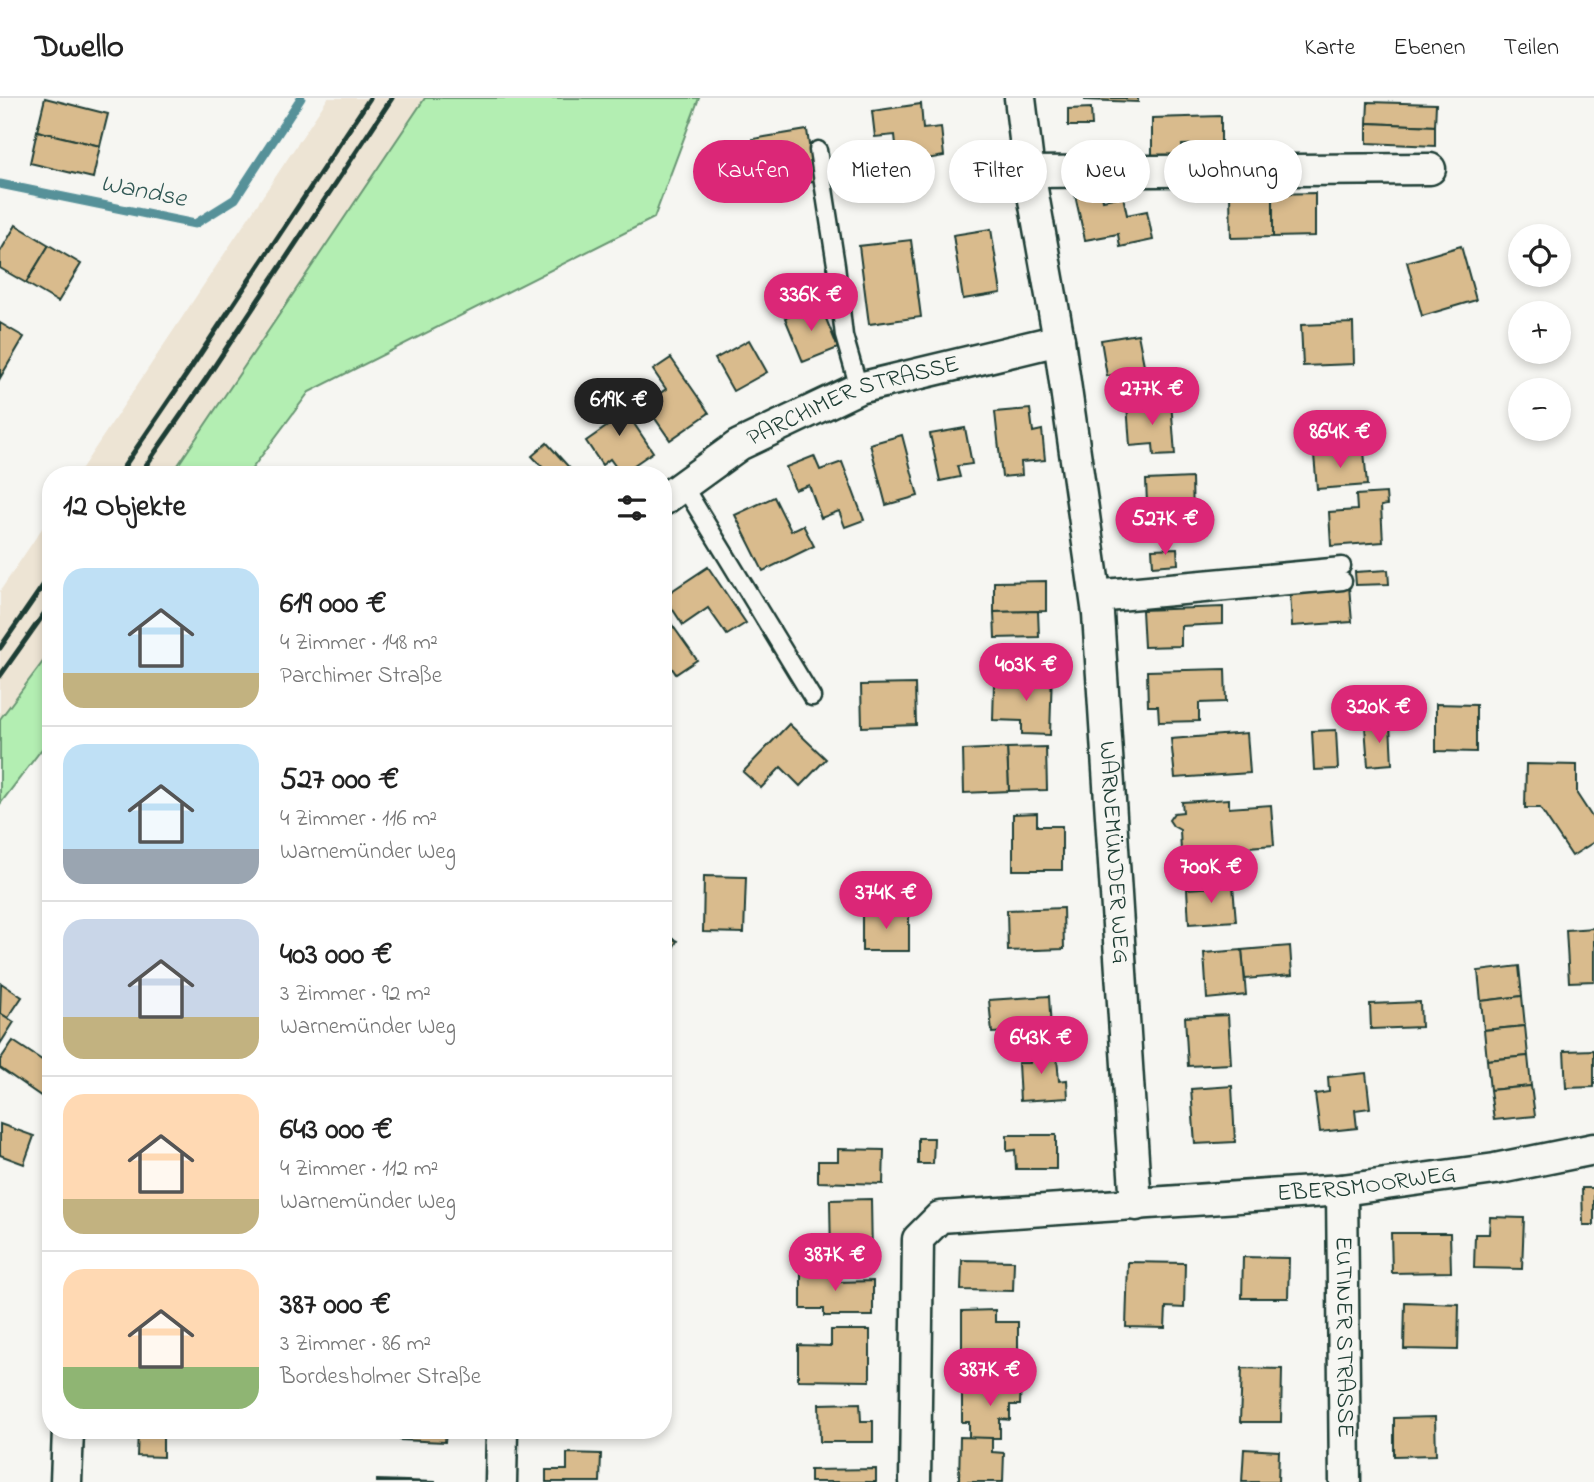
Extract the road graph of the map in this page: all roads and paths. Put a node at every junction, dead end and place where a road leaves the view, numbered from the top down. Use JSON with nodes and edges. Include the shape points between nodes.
{"nodes":[{"id":1,"x":1020,"y":98,"type":"edge"},
{"id":2,"x":1025,"y":140,"type":"edge"},
{"id":3,"x":818,"y":150,"type":"dead end"},
{"id":4,"x":1430,"y":169,"type":"dead end"},
{"id":5,"x":1047,"y":172,"type":"edge"},
{"id":6,"x":1035,"y":203,"type":"edge"},
{"id":7,"x":1059,"y":340,"type":"junction"},
{"id":8,"x":859,"y":388,"type":"junction"},
{"id":9,"x":673,"y":492,"type":"edge"},
{"id":10,"x":1342,"y":573,"type":"dead end"},
{"id":11,"x":1095,"y":596,"type":"junction"},
{"id":12,"x":812,"y":697,"type":"dead end"},
{"id":13,"x":1594,"y":1149,"type":"edge"},
{"id":14,"x":1342,"y":1190,"type":"junction"},
{"id":15,"x":1136,"y":1205,"type":"junction"},
{"id":16,"x":68,"y":1439,"type":"edge"},
{"id":17,"x":502,"y":1439,"type":"edge"},
{"id":18,"x":66,"y":1482,"type":"edge"},
{"id":19,"x":501,"y":1482,"type":"edge"},
{"id":20,"x":915,"y":1482,"type":"edge"},
{"id":21,"x":1345,"y":1482,"type":"edge"}],
"edges":[{"from":1,"to":2,"type":"street","name":"WARNEMÜNDER WEG"},
{"from":3,"to":8,"type":"lane","via":[[844,336]]},
{"from":4,"to":5,"type":"street"},
{"from":6,"to":7,"type":"street","name":"WARNEMÜNDER WEG"},
{"from":7,"to":8,"type":"street","name":"PARCHIMER STRASSE"},
{"from":7,"to":11,"type":"street","name":"WARNEMÜNDER WEG"},
{"from":8,"to":9,"type":"street","name":"PARCHIMER STRASSE","via":[[739,445]]},
{"from":9,"to":12,"type":"lane"},
{"from":10,"to":11,"type":"lane"},
{"from":11,"to":15,"type":"street","name":"WARNEMÜNDER WEG"},
{"from":13,"to":14,"type":"street","name":"EBERSMOORWEG","via":[[1495,1169]]},
{"from":14,"to":15,"type":"street","name":"EBERSMOORWEG"},
{"from":14,"to":21,"type":"street","name":"EUTINER STRASSE"},
{"from":15,"to":20,"type":"street","name":"EBERSMOORWEG","via":[[940,1217],[918,1239]]},
{"from":16,"to":18,"type":"street"},
{"from":17,"to":19,"type":"street"}]}
